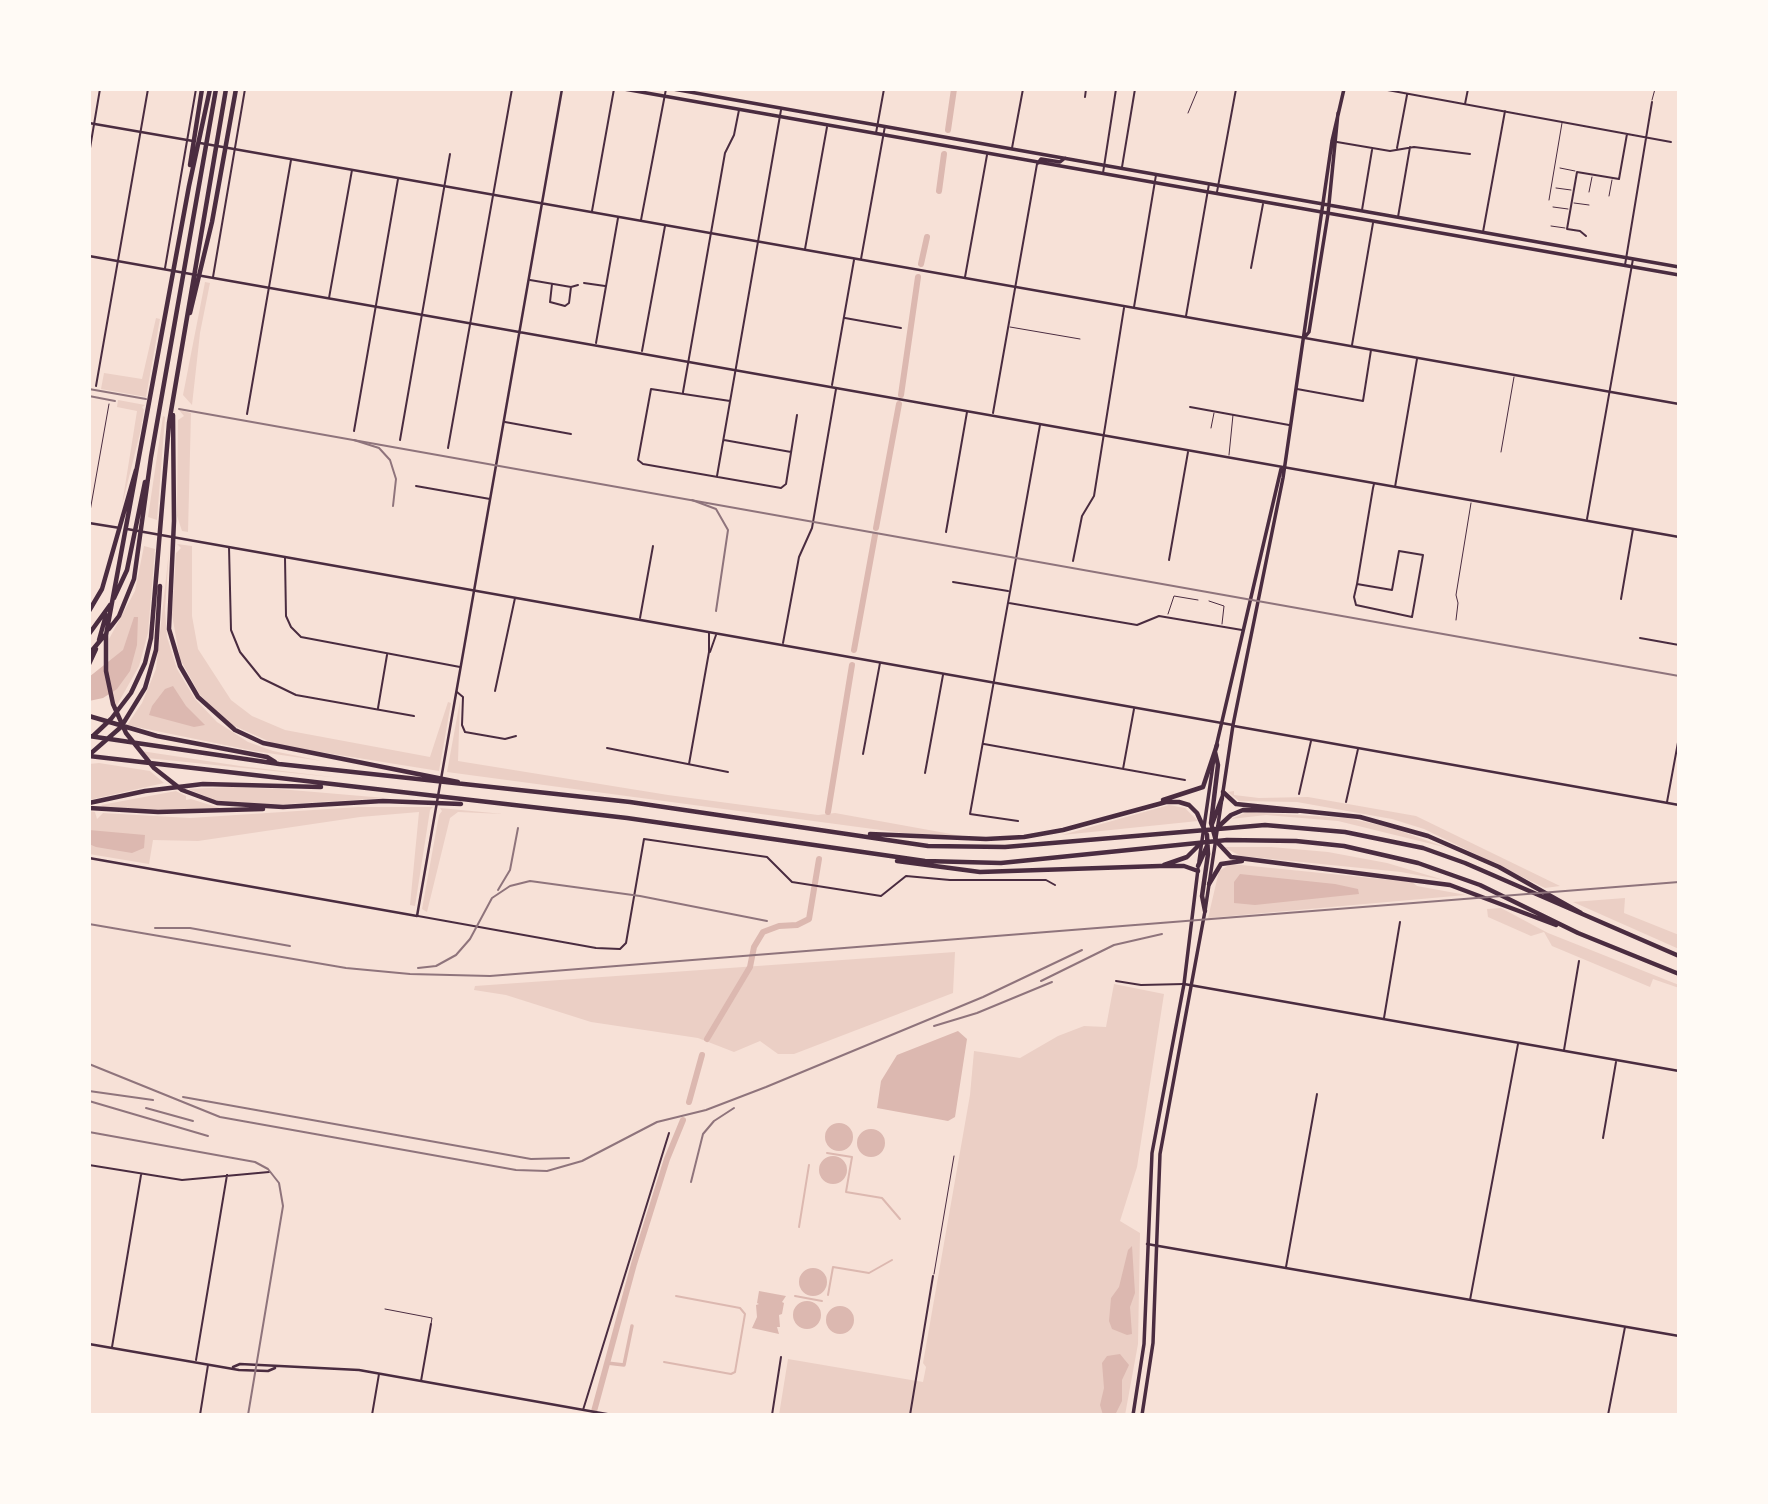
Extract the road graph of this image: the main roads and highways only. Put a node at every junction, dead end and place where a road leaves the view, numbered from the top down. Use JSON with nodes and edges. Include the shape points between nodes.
{"nodes":[{"id":1,"x":202,"y":89,"type":"edge"},
{"id":2,"x":210,"y":89,"type":"edge"},
{"id":3,"x":216,"y":89,"type":"edge"},
{"id":4,"x":226,"y":89,"type":"edge"},
{"id":5,"x":236,"y":89,"type":"edge"},
{"id":6,"x":624,"y":89,"type":"edge"},
{"id":7,"x":673,"y":89,"type":"edge"},
{"id":8,"x":1344,"y":89,"type":"edge"},
{"id":9,"x":1338,"y":113,"type":"junction"},
{"id":10,"x":200,"y":122,"type":"junction"},
{"id":11,"x":1065,"y":158,"type":"junction"},
{"id":12,"x":1038,"y":163,"type":"junction"},
{"id":13,"x":1326,"y":205,"type":"junction"},
{"id":14,"x":1322,"y":213,"type":"junction"},
{"id":15,"x":1328,"y":214,"type":"junction"},
{"id":16,"x":1679,"y":267,"type":"edge"},
{"id":17,"x":1679,"y":275,"type":"edge"},
{"id":18,"x":192,"y":294,"type":"junction"},
{"id":19,"x":1304,"y":338,"type":"junction"},
{"id":20,"x":172,"y":424,"type":"junction"},
{"id":21,"x":144,"y":442,"type":"junction"},
{"id":22,"x":1282,"y":466,"type":"junction"},
{"id":23,"x":141,"y":510,"type":"junction"},
{"id":24,"x":161,"y":553,"type":"junction"},
{"id":25,"x":114,"y":587,"type":"junction"},
{"id":26,"x":89,"y":611,"type":"edge"},
{"id":27,"x":1244,"y":631,"type":"junction"},
{"id":28,"x":89,"y":634,"type":"edge"},
{"id":29,"x":1250,"y":648,"type":"junction"},
{"id":30,"x":89,"y":654,"type":"edge"},
{"id":31,"x":89,"y":664,"type":"edge"},
{"id":32,"x":89,"y":716,"type":"edge"},
{"id":33,"x":89,"y":737,"type":"edge"},
{"id":34,"x":1217,"y":745,"type":"junction"},
{"id":35,"x":1215,"y":752,"type":"junction"},
{"id":36,"x":89,"y":755,"type":"edge"},
{"id":37,"x":279,"y":764,"type":"junction"},
{"id":38,"x":356,"y":788,"type":"junction"},
{"id":39,"x":490,"y":788,"type":"junction"},
{"id":40,"x":1223,"y":792,"type":"junction"},
{"id":41,"x":1222,"y":798,"type":"junction"},
{"id":42,"x":489,"y":804,"type":"junction"},
{"id":43,"x":89,"y":806,"type":"edge"},
{"id":44,"x":283,"y":807,"type":"junction"},
{"id":45,"x":1140,"y":809,"type":"junction"},
{"id":46,"x":1317,"y":811,"type":"junction"},
{"id":47,"x":1204,"y":825,"type":"junction"},
{"id":48,"x":1211,"y":825,"type":"junction"},
{"id":49,"x":1218,"y":827,"type":"junction"},
{"id":50,"x":836,"y":831,"type":"junction"},
{"id":51,"x":1210,"y":834,"type":"junction"},
{"id":52,"x":1216,"y":841,"type":"junction"},
{"id":53,"x":1208,"y":842,"type":"junction"},
{"id":54,"x":1201,"y":843,"type":"junction"},
{"id":55,"x":834,"y":850,"type":"junction"},
{"id":56,"x":1253,"y":861,"type":"junction"},
{"id":57,"x":1160,"y":866,"type":"junction"},
{"id":58,"x":1198,"y":869,"type":"junction"},
{"id":59,"x":1209,"y":884,"type":"junction"},
{"id":60,"x":1573,"y":909,"type":"junction"},
{"id":61,"x":1205,"y":911,"type":"junction"},
{"id":62,"x":1577,"y":933,"type":"junction"},
{"id":63,"x":1679,"y":956,"type":"edge"},
{"id":64,"x":1679,"y":974,"type":"edge"},
{"id":65,"x":1133,"y":1415,"type":"edge"},
{"id":66,"x":1142,"y":1415,"type":"edge"}],
"edges":[{"from":1,"to":10,"type":"highway"},
{"from":2,"to":10,"type":"highway"},
{"from":3,"to":23,"type":"highway"},
{"from":4,"to":18,"type":"highway"},
{"from":5,"to":18,"type":"highway","via":[[207,246]]},
{"from":6,"to":12,"type":"main road"},
{"from":7,"to":11,"type":"main road"},
{"from":8,"to":9,"type":"main road"},
{"from":9,"to":13,"type":"main road"},
{"from":9,"to":13,"type":"main road"},
{"from":10,"to":21,"type":"highway"},
{"from":11,"to":12,"type":"main road"},
{"from":11,"to":13,"type":"main road"},
{"from":12,"to":14,"type":"main road"},
{"from":13,"to":14,"type":"main road"},
{"from":13,"to":15,"type":"main road"},
{"from":13,"to":16,"type":"main road"},
{"from":14,"to":15,"type":"main road"},
{"from":14,"to":19,"type":"main road"},
{"from":15,"to":17,"type":"main road"},
{"from":15,"to":19,"type":"main road","via":[[1309,332]]},
{"from":18,"to":20,"type":"highway"},
{"from":19,"to":22,"type":"main road"},
{"from":20,"to":24,"type":"highway"},
{"from":20,"to":39,"type":"highway","via":[[174,521],[169,608],[174,648],[189,684],[210,710],[272,746]]},
{"from":21,"to":25,"type":"highway"},
{"from":21,"to":26,"type":"highway","via":[[102,589]]},
{"from":22,"to":27,"type":"main road"},
{"from":22,"to":29,"type":"main road"},
{"from":23,"to":28,"type":"highway","via":[[121,586]]},
{"from":23,"to":30,"type":"highway","via":[[134,579],[118,616]]},
{"from":24,"to":33,"type":"highway","via":[[152,632],[142,669],[120,709]]},
{"from":24,"to":36,"type":"highway","via":[[157,638],[150,675],[125,721]]},
{"from":25,"to":31,"type":"highway"},
{"from":25,"to":44,"type":"highway","via":[[104,652],[108,688],[130,739],[148,763],[200,798]]},
{"from":27,"to":29,"type":"main road"},
{"from":27,"to":34,"type":"main road"},
{"from":29,"to":40,"type":"main road"},
{"from":32,"to":37,"type":"highway","via":[[157,736],[267,757]]},
{"from":33,"to":37,"type":"highway"},
{"from":34,"to":35,"type":"main road"},
{"from":34,"to":45,"type":"highway","via":[[1199,791]]},
{"from":35,"to":47,"type":"main road"},
{"from":35,"to":48,"type":"highway","via":[[1218,765]]},
{"from":36,"to":38,"type":"highway"},
{"from":37,"to":39,"type":"highway"},
{"from":38,"to":42,"type":"highway"},
{"from":38,"to":43,"type":"highway","via":[[203,784],[145,791]]},
{"from":39,"to":50,"type":"highway"},
{"from":40,"to":41,"type":"main road"},
{"from":40,"to":46,"type":"highway","via":[[1236,804]]},
{"from":41,"to":48,"type":"highway"},
{"from":41,"to":49,"type":"main road"},
{"from":42,"to":44,"type":"highway","via":[[383,801]]},
{"from":42,"to":55,"type":"highway","via":[[627,818]]},
{"from":43,"to":44,"type":"highway","via":[[228,813]]},
{"from":45,"to":47,"type":"highway","via":[[1179,802],[1189,805]]},
{"from":45,"to":50,"type":"highway","via":[[1024,837],[923,838]]},
{"from":46,"to":49,"type":"highway","via":[[1243,810]]},
{"from":46,"to":60,"type":"highway","via":[[1373,819],[1428,836]]},
{"from":47,"to":51,"type":"highway"},
{"from":47,"to":54,"type":"main road"},
{"from":48,"to":51,"type":"highway"},
{"from":49,"to":51,"type":"highway"},
{"from":49,"to":52,"type":"main road"},
{"from":50,"to":60,"type":"highway","via":[[970,848],[1230,827],[1305,827],[1423,848]]},
{"from":51,"to":52,"type":"highway"},
{"from":51,"to":53,"type":"highway"},
{"from":51,"to":54,"type":"highway"},
{"from":52,"to":56,"type":"highway","via":[[1227,855]]},
{"from":52,"to":59,"type":"main road"},
{"from":53,"to":58,"type":"highway"},
{"from":53,"to":61,"type":"highway","via":[[1202,896]]},
{"from":54,"to":57,"type":"highway","via":[[1187,857]]},
{"from":54,"to":58,"type":"main road"},
{"from":55,"to":57,"type":"highway","via":[[960,871]]},
{"from":55,"to":62,"type":"highway","via":[[968,864],[1227,840],[1344,846],[1418,863],[1480,885]]},
{"from":56,"to":59,"type":"highway","via":[[1222,864]]},
{"from":56,"to":62,"type":"highway","via":[[1419,880],[1476,893]]},
{"from":57,"to":58,"type":"highway"},
{"from":58,"to":65,"type":"main road","via":[[1184,984],[1152,1153],[1144,1344]]},
{"from":59,"to":61,"type":"main road"},
{"from":60,"to":63,"type":"highway"},
{"from":61,"to":66,"type":"main road","via":[[1160,1154],[1153,1343]]},
{"from":62,"to":64,"type":"highway"}]}
